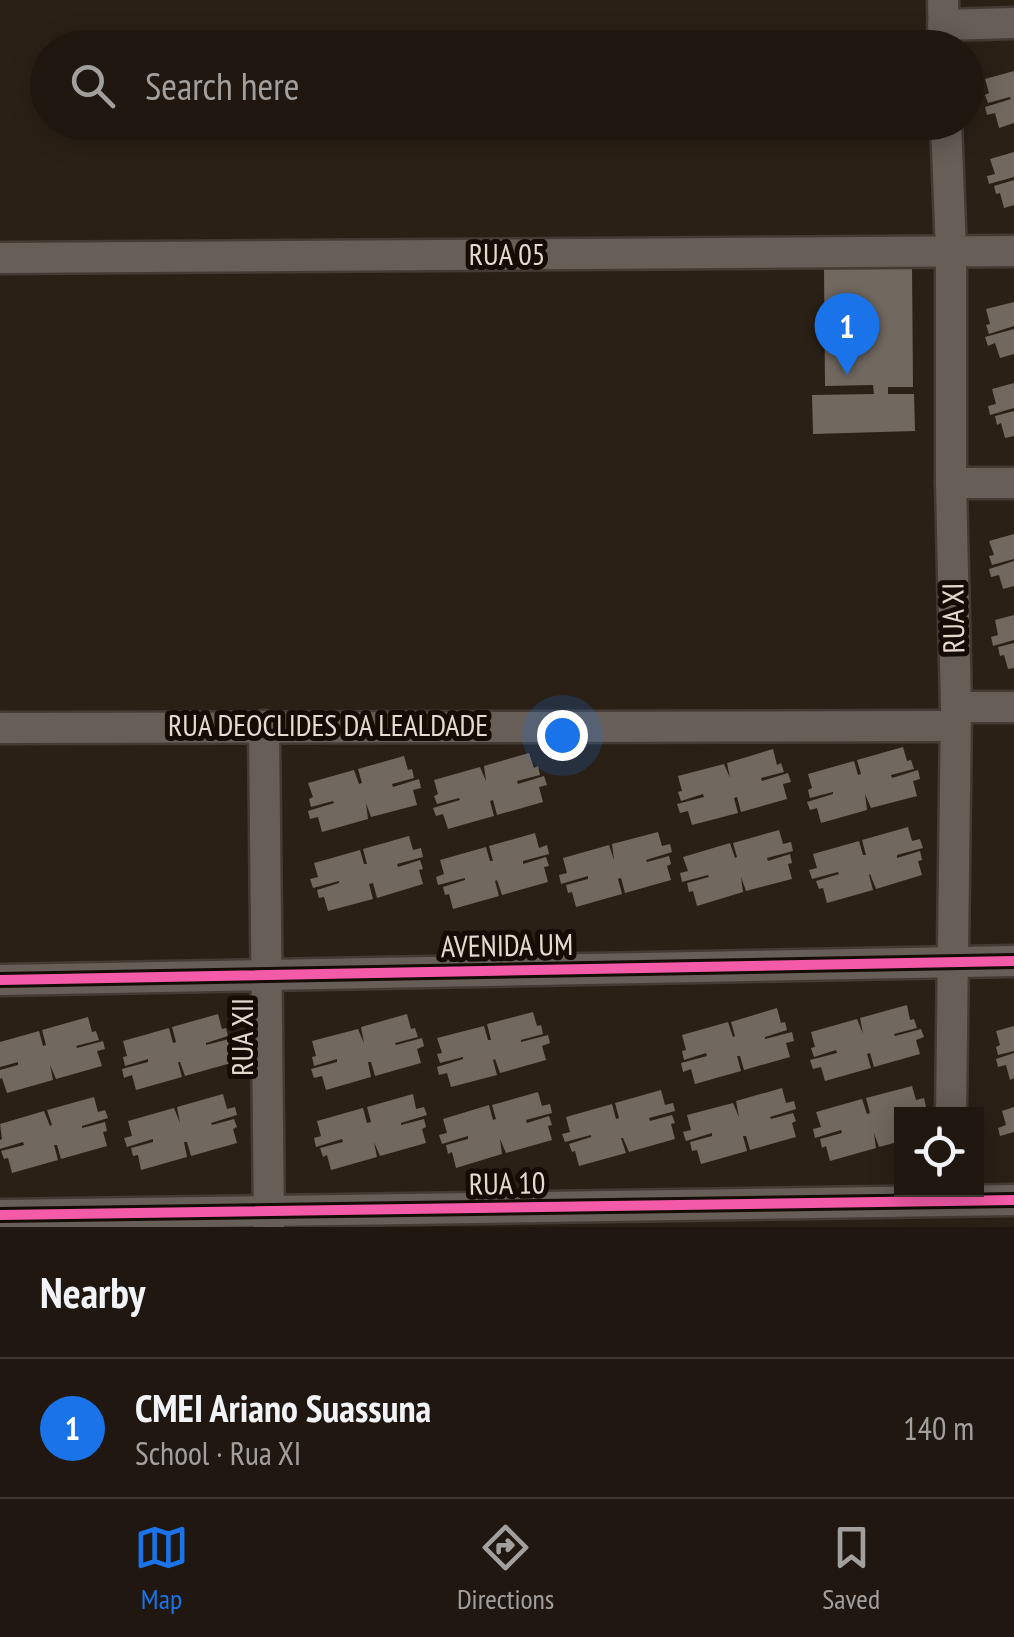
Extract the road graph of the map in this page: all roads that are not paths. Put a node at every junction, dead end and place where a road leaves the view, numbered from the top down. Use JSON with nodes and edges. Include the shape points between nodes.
{"nodes":[{"id":1,"x":1014,"y":23,"type":"edge"},
{"id":2,"x":943,"y":24,"type":"edge"},
{"id":3,"x":947,"y":140,"type":"edge"},
{"id":4,"x":1014,"y":251,"type":"edge"},
{"id":5,"x":951,"y":252,"type":"junction"},
{"id":6,"x":0,"y":258,"type":"edge"},
{"id":7,"x":950,"y":482,"type":"junction"},
{"id":8,"x":1014,"y":482,"type":"edge"},
{"id":9,"x":1014,"y":707,"type":"edge"},
{"id":10,"x":956,"y":716,"type":"junction"},
{"id":11,"x":264,"y":726,"type":"junction"},
{"id":12,"x":0,"y":728,"type":"edge"},
{"id":13,"x":1014,"y":961,"type":"edge"},
{"id":14,"x":953,"y":962,"type":"junction"},
{"id":15,"x":267,"y":975,"type":"junction"},
{"id":16,"x":0,"y":980,"type":"edge"},
{"id":17,"x":951,"y":1107,"type":"edge"},
{"id":18,"x":1014,"y":1200,"type":"edge"},
{"id":19,"x":950,"y":1206,"type":"edge"},
{"id":20,"x":0,"y":1215,"type":"edge"},
{"id":21,"x":269,"y":1220,"type":"edge"}],
"edges":[{"from":1,"to":2,"type":"street"},
{"from":3,"to":5,"type":"street","name":"RUA XI"},
{"from":4,"to":5,"type":"street","name":"RUA 05"},
{"from":5,"to":6,"type":"street","name":"RUA 05"},
{"from":5,"to":7,"type":"street","name":"RUA XI"},
{"from":7,"to":8,"type":"street"},
{"from":7,"to":10,"type":"street","name":"RUA XI"},
{"from":9,"to":10,"type":"street","name":"RUA DEOCLIDES DA LEALDADE"},
{"from":10,"to":11,"type":"street","name":"RUA DEOCLIDES DA LEALDADE"},
{"from":10,"to":14,"type":"street","name":"RUA XI"},
{"from":11,"to":12,"type":"street","name":"RUA DEOCLIDES DA LEALDADE"},
{"from":11,"to":15,"type":"street","name":"RUA XII"},
{"from":13,"to":14,"type":"street","name":"AVENIDA UM"},
{"from":14,"to":15,"type":"street","name":"AVENIDA UM"},
{"from":14,"to":17,"type":"street","name":"RUA XI"},
{"from":15,"to":16,"type":"street","name":"AVENIDA UM"},
{"from":15,"to":21,"type":"street","name":"RUA XII"},
{"from":18,"to":19,"type":"street","name":"RUA 10"},
{"from":19,"to":21,"type":"street","name":"RUA 10"},
{"from":20,"to":21,"type":"street","name":"RUA 10"}]}
